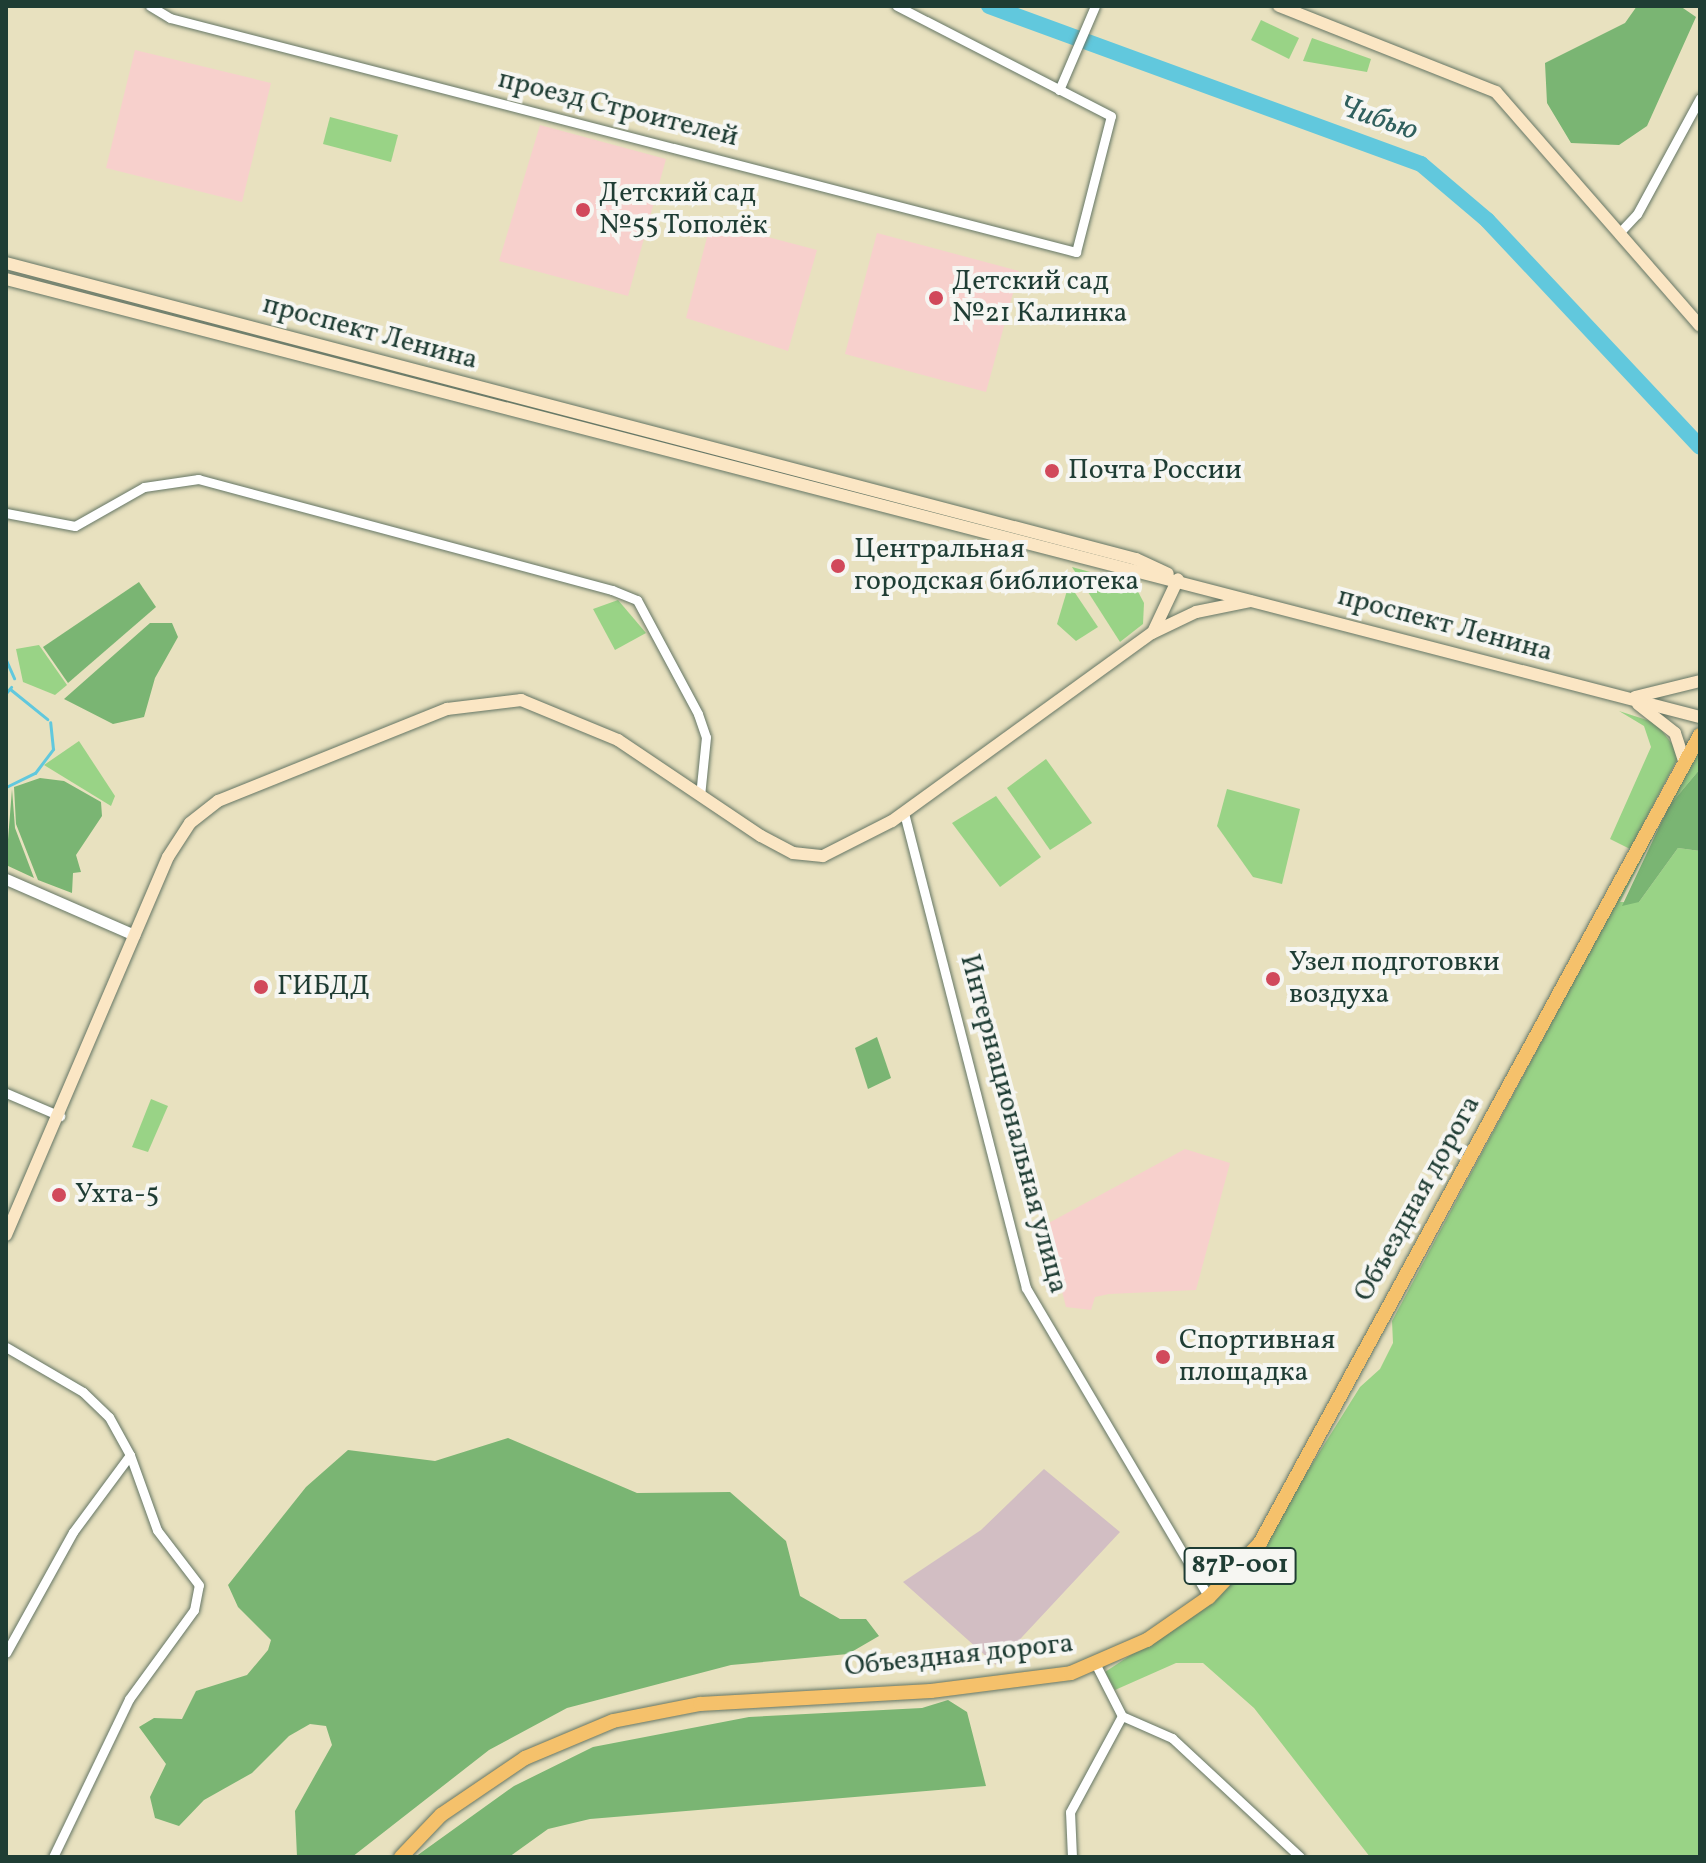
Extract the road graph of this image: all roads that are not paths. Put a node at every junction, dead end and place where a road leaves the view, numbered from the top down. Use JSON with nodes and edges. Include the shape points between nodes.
{"nodes":[{"id":1,"x":150,"y":6,"type":"edge"},
{"id":2,"x":897,"y":6,"type":"edge"},
{"id":3,"x":1095,"y":6,"type":"edge"},
{"id":4,"x":1279,"y":6,"type":"edge"},
{"id":5,"x":1059,"y":90,"type":"junction"},
{"id":6,"x":1700,"y":98,"type":"edge"},
{"id":7,"x":1620,"y":232,"type":"junction"},
{"id":8,"x":6,"y":263,"type":"edge"},
{"id":9,"x":6,"y":279,"type":"edge"},
{"id":10,"x":1700,"y":326,"type":"edge"},
{"id":11,"x":721,"y":450,"type":"junction"},
{"id":12,"x":717,"y":466,"type":"junction"},
{"id":13,"x":6,"y":513,"type":"edge"},
{"id":14,"x":1178,"y":579,"type":"junction"},
{"id":15,"x":1257,"y":600,"type":"junction"},
{"id":16,"x":1152,"y":633,"type":"junction"},
{"id":17,"x":1700,"y":681,"type":"edge"},
{"id":18,"x":1628,"y":698,"type":"junction"},
{"id":19,"x":1700,"y":717,"type":"edge"},
{"id":20,"x":1700,"y":735,"type":"edge"},
{"id":21,"x":1685,"y":763,"type":"junction"},
{"id":22,"x":700,"y":796,"type":"junction"},
{"id":23,"x":904,"y":813,"type":"junction"},
{"id":24,"x":6,"y":879,"type":"edge"},
{"id":25,"x":134,"y":935,"type":"junction"},
{"id":26,"x":6,"y":1093,"type":"edge"},
{"id":27,"x":60,"y":1116,"type":"junction"},
{"id":28,"x":6,"y":1235,"type":"edge"},
{"id":29,"x":6,"y":1347,"type":"edge"},
{"id":30,"x":130,"y":1455,"type":"junction"},
{"id":31,"x":1209,"y":1597,"type":"junction"},
{"id":32,"x":6,"y":1653,"type":"edge"},
{"id":33,"x":1096,"y":1665,"type":"junction"},
{"id":34,"x":1122,"y":1716,"type":"junction"},
{"id":35,"x":53,"y":1857,"type":"edge"},
{"id":36,"x":401,"y":1857,"type":"edge"},
{"id":37,"x":1072,"y":1857,"type":"edge"},
{"id":38,"x":1300,"y":1857,"type":"edge"}],
"edges":[{"from":1,"to":5,"type":"street","name":"проезд Строителей","via":[[170,18],[1076,252],[1111,116]]},
{"from":2,"to":5,"type":"street"},
{"from":3,"to":5,"type":"street"},
{"from":4,"to":7,"type":"main road","via":[[1496,92]]},
{"from":6,"to":7,"type":"street","via":[[1637,214]]},
{"from":7,"to":10,"type":"main road"},
{"from":8,"to":11,"type":"main road","name":"проспект Ленина"},
{"from":9,"to":12,"type":"main road","name":"проспект Ленина"},
{"from":11,"to":12,"type":"main road"},
{"from":11,"to":14,"type":"main road","name":"проспект Ленина","via":[[1136,559]]},
{"from":12,"to":14,"type":"main road","name":"проспект Ленина","via":[[1131,575]]},
{"from":13,"to":22,"type":"street","via":[[75,526],[144,487],[198,479],[637,600],[706,737]]},
{"from":14,"to":15,"type":"main road","name":"проспект Ленина"},
{"from":14,"to":16,"type":"main road"},
{"from":15,"to":16,"type":"main road","via":[[1196,612]]},
{"from":15,"to":18,"type":"main road","name":"проспект Ленина"},
{"from":16,"to":23,"type":"main road"},
{"from":17,"to":18,"type":"main road"},
{"from":18,"to":19,"type":"main road","name":"проспект Ленина"},
{"from":18,"to":21,"type":"main road","via":[[1675,733]]},
{"from":20,"to":21,"type":"main road","number":"87Р-001"},
{"from":21,"to":31,"type":"main road","name":"Объездная дорога","number":"87Р-001","via":[[1260,1543]]},
{"from":22,"to":23,"type":"main road","via":[[793,853],[823,856]]},
{"from":22,"to":25,"type":"main road","via":[[618,740],[546,705],[491,700],[447,709],[218,801],[190,823],[168,857]]},
{"from":23,"to":31,"type":"street","name":"Интернациональная улица","via":[[1026,1288]]},
{"from":24,"to":25,"type":"street"},
{"from":25,"to":27,"type":"main road"},
{"from":26,"to":27,"type":"street"},
{"from":27,"to":28,"type":"main road"},
{"from":29,"to":30,"type":"street","via":[[83,1392],[124,1438]]},
{"from":30,"to":32,"type":"street","via":[[73,1532]]},
{"from":30,"to":35,"type":"street","via":[[157,1530],[199,1585],[194,1610],[129,1699]]},
{"from":31,"to":33,"type":"main road","name":"Объездная дорога","number":"87Р-001"},
{"from":33,"to":34,"type":"street"},
{"from":33,"to":36,"type":"main road","name":"Объездная дорога","number":"87Р-001","via":[[1023,1681],[700,1704],[613,1721],[525,1758],[441,1815]]},
{"from":34,"to":37,"type":"street","via":[[1070,1812]]},
{"from":34,"to":38,"type":"street","via":[[1172,1738]]}]}
